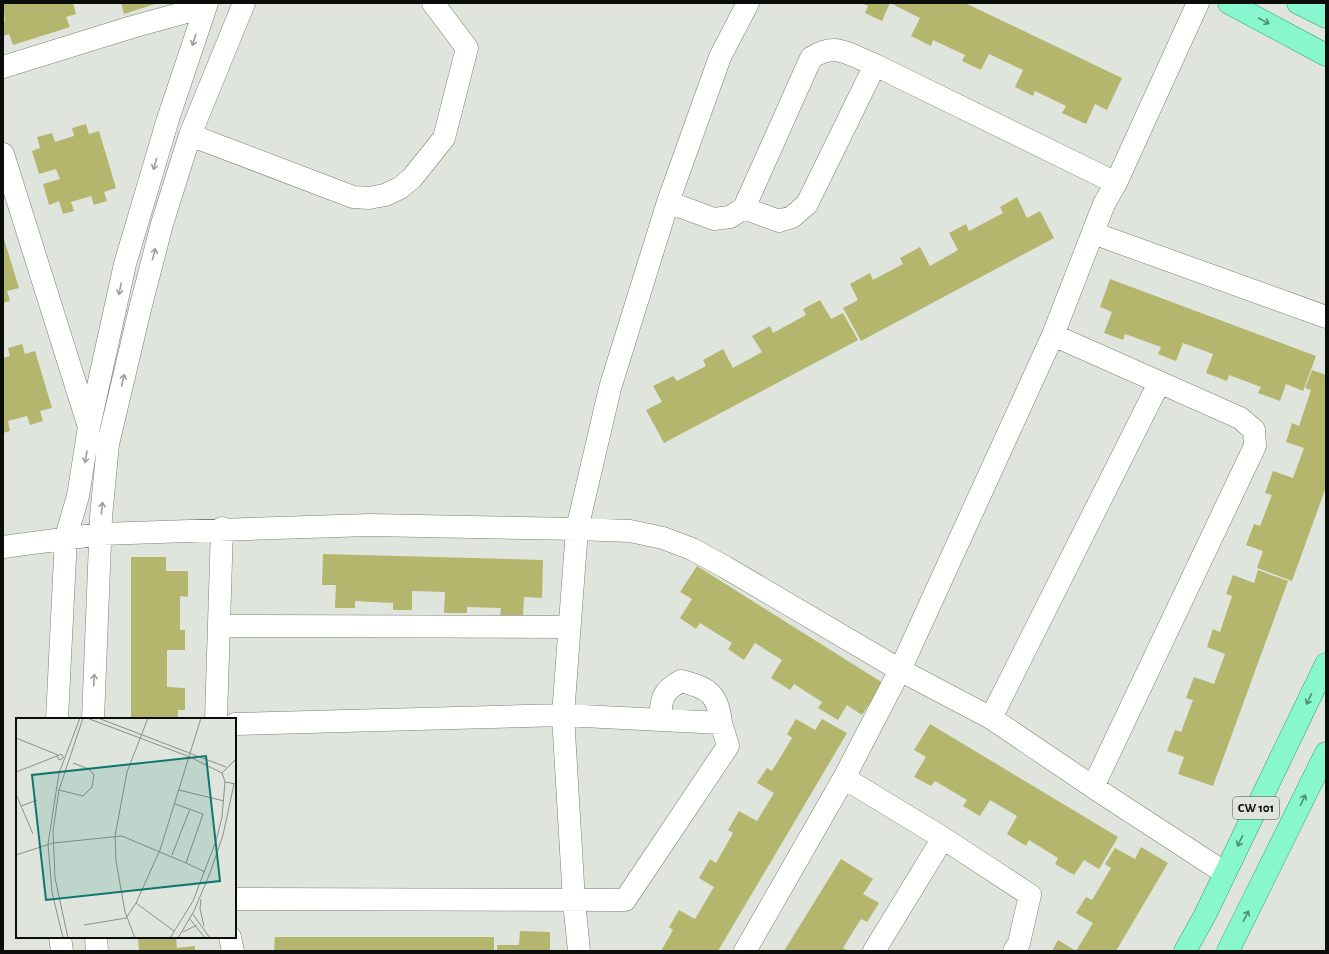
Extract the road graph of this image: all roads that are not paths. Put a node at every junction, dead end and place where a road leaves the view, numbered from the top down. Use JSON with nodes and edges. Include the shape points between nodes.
{"nodes":[{"id":1,"x":244,"y":3,"type":"edge"},
{"id":2,"x":433,"y":3,"type":"edge"},
{"id":3,"x":748,"y":3,"type":"edge"},
{"id":4,"x":1198,"y":3,"type":"edge"},
{"id":5,"x":1229,"y":3,"type":"edge"},
{"id":6,"x":1298,"y":3,"type":"edge"},
{"id":7,"x":206,"y":5,"type":"edge"},
{"id":8,"x":1326,"y":17,"type":"edge"},
{"id":9,"x":1326,"y":55,"type":"edge"},
{"id":10,"x":875,"y":65,"type":"junction"},
{"id":11,"x":3,"y":67,"type":"edge"},
{"id":12,"x":190,"y":136,"type":"junction"},
{"id":13,"x":3,"y":154,"type":"edge"},
{"id":14,"x":1116,"y":183,"type":"junction"},
{"id":15,"x":9,"y":193,"type":"edge"},
{"id":16,"x":668,"y":202,"type":"junction"},
{"id":17,"x":744,"y":208,"type":"junction"},
{"id":18,"x":1093,"y":232,"type":"junction"},
{"id":19,"x":1326,"y":317,"type":"edge"},
{"id":20,"x":1054,"y":335,"type":"junction"},
{"id":21,"x":1159,"y":383,"type":"junction"},
{"id":22,"x":89,"y":428,"type":"junction"},
{"id":23,"x":222,"y":528,"type":"junction"},
{"id":24,"x":577,"y":529,"type":"junction"},
{"id":25,"x":101,"y":534,"type":"junction"},
{"id":26,"x":66,"y":537,"type":"junction"},
{"id":27,"x":3,"y":547,"type":"edge"},
{"id":28,"x":219,"y":626,"type":"junction"},
{"id":29,"x":569,"y":627,"type":"junction"},
{"id":30,"x":1326,"y":664,"type":"edge"},
{"id":31,"x":900,"y":670,"type":"junction"},
{"id":32,"x":564,"y":715,"type":"junction"},
{"id":33,"x":57,"y":718,"type":"edge"},
{"id":34,"x":93,"y":718,"type":"edge"},
{"id":35,"x":216,"y":718,"type":"edge"},
{"id":36,"x":991,"y":718,"type":"junction"},
{"id":37,"x":660,"y":720,"type":"junction"},
{"id":38,"x":721,"y":723,"type":"junction"},
{"id":39,"x":236,"y":724,"type":"edge"},
{"id":40,"x":1326,"y":753,"type":"edge"},
{"id":41,"x":844,"y":778,"type":"junction"},
{"id":42,"x":1093,"y":788,"type":"junction"},
{"id":43,"x":943,"y":838,"type":"junction"},
{"id":44,"x":1225,"y":873,"type":"junction"},
{"id":45,"x":236,"y":899,"type":"edge"},
{"id":46,"x":574,"y":901,"type":"junction"},
{"id":47,"x":60,"y":938,"type":"edge"},
{"id":48,"x":96,"y":938,"type":"edge"},
{"id":49,"x":230,"y":938,"type":"edge"},
{"id":50,"x":62,"y":951,"type":"edge"},
{"id":51,"x":97,"y":951,"type":"edge"},
{"id":52,"x":232,"y":951,"type":"edge"},
{"id":53,"x":579,"y":951,"type":"edge"},
{"id":54,"x":745,"y":951,"type":"edge"},
{"id":55,"x":874,"y":951,"type":"edge"},
{"id":56,"x":1014,"y":951,"type":"edge"},
{"id":57,"x":1185,"y":951,"type":"edge"},
{"id":58,"x":1228,"y":951,"type":"edge"}],
"edges":[{"from":1,"to":12,"type":"street"},
{"from":2,"to":12,"type":"street","via":[[467,48],[444,138],[412,178],[400,188],[385,195],[353,197]]},
{"from":3,"to":16,"type":"street","via":[[720,57]]},
{"from":4,"to":14,"type":"street"},
{"from":5,"to":9,"type":"main road","one_way":true},
{"from":6,"to":8,"type":"main road"},
{"from":7,"to":11,"type":"street"},
{"from":7,"to":22,"type":"street","one_way":true,"via":[[168,119],[125,264]]},
{"from":10,"to":14,"type":"street"},
{"from":10,"to":17,"type":"street","via":[[807,204],[792,217],[779,221]]},
{"from":10,"to":17,"type":"street","via":[[835,49],[823,50],[811,58]]},
{"from":25,"to":12,"type":"street","one_way":true,"via":[[108,444],[162,224]]},
{"from":13,"to":15,"type":"street"},
{"from":14,"to":18,"type":"street"},
{"from":15,"to":22,"type":"street"},
{"from":16,"to":17,"type":"street","via":[[714,219],[730,217]]},
{"from":16,"to":24,"type":"street","via":[[610,388]]},
{"from":18,"to":19,"type":"street"},
{"from":18,"to":20,"type":"street"},
{"from":20,"to":21,"type":"street"},
{"from":20,"to":31,"type":"street"},
{"from":21,"to":36,"type":"street"},
{"from":21,"to":42,"type":"street","via":[[1240,418],[1254,430],[1255,446]]},
{"from":22,"to":26,"type":"street","one_way":true,"via":[[78,496]]},
{"from":23,"to":24,"type":"street","via":[[370,525]]},
{"from":23,"to":25,"type":"street"},
{"from":23,"to":28,"type":"street"},
{"from":24,"to":29,"type":"street"},
{"from":24,"to":31,"type":"street","via":[[630,531],[663,538],[692,549]]},
{"from":25,"to":26,"type":"street"},
{"from":34,"to":25,"type":"street","one_way":true},
{"from":26,"to":27,"type":"street"},
{"from":26,"to":33,"type":"street"},
{"from":28,"to":29,"type":"street"},
{"from":28,"to":35,"type":"street"},
{"from":29,"to":32,"type":"street"},
{"from":30,"to":44,"type":"main road","number":"CW 101","one_way":true},
{"from":31,"to":36,"type":"street"},
{"from":31,"to":41,"type":"street"},
{"from":32,"to":37,"type":"street"},
{"from":32,"to":39,"type":"street"},
{"from":32,"to":46,"type":"street"},
{"from":36,"to":42,"type":"street"},
{"from":37,"to":38,"type":"street"},
{"from":37,"to":38,"type":"street","via":[[661,700],[671,687],[682,681],[698,685],[714,696],[719,707]]},
{"from":38,"to":46,"type":"street","via":[[728,746],[625,900]]},
{"from":58,"to":40,"type":"main road","number":"CW 101","one_way":true},
{"from":41,"to":43,"type":"street"},
{"from":41,"to":54,"type":"street"},
{"from":42,"to":44,"type":"street"},
{"from":43,"to":55,"type":"street"},
{"from":43,"to":56,"type":"street","via":[[1030,895],[1019,943]]},
{"from":44,"to":57,"type":"main road","number":"CW 101"},
{"from":45,"to":46,"type":"street"},
{"from":46,"to":53,"type":"street"},
{"from":47,"to":50,"type":"street"},
{"from":48,"to":51,"type":"street"},
{"from":49,"to":52,"type":"street"}]}
